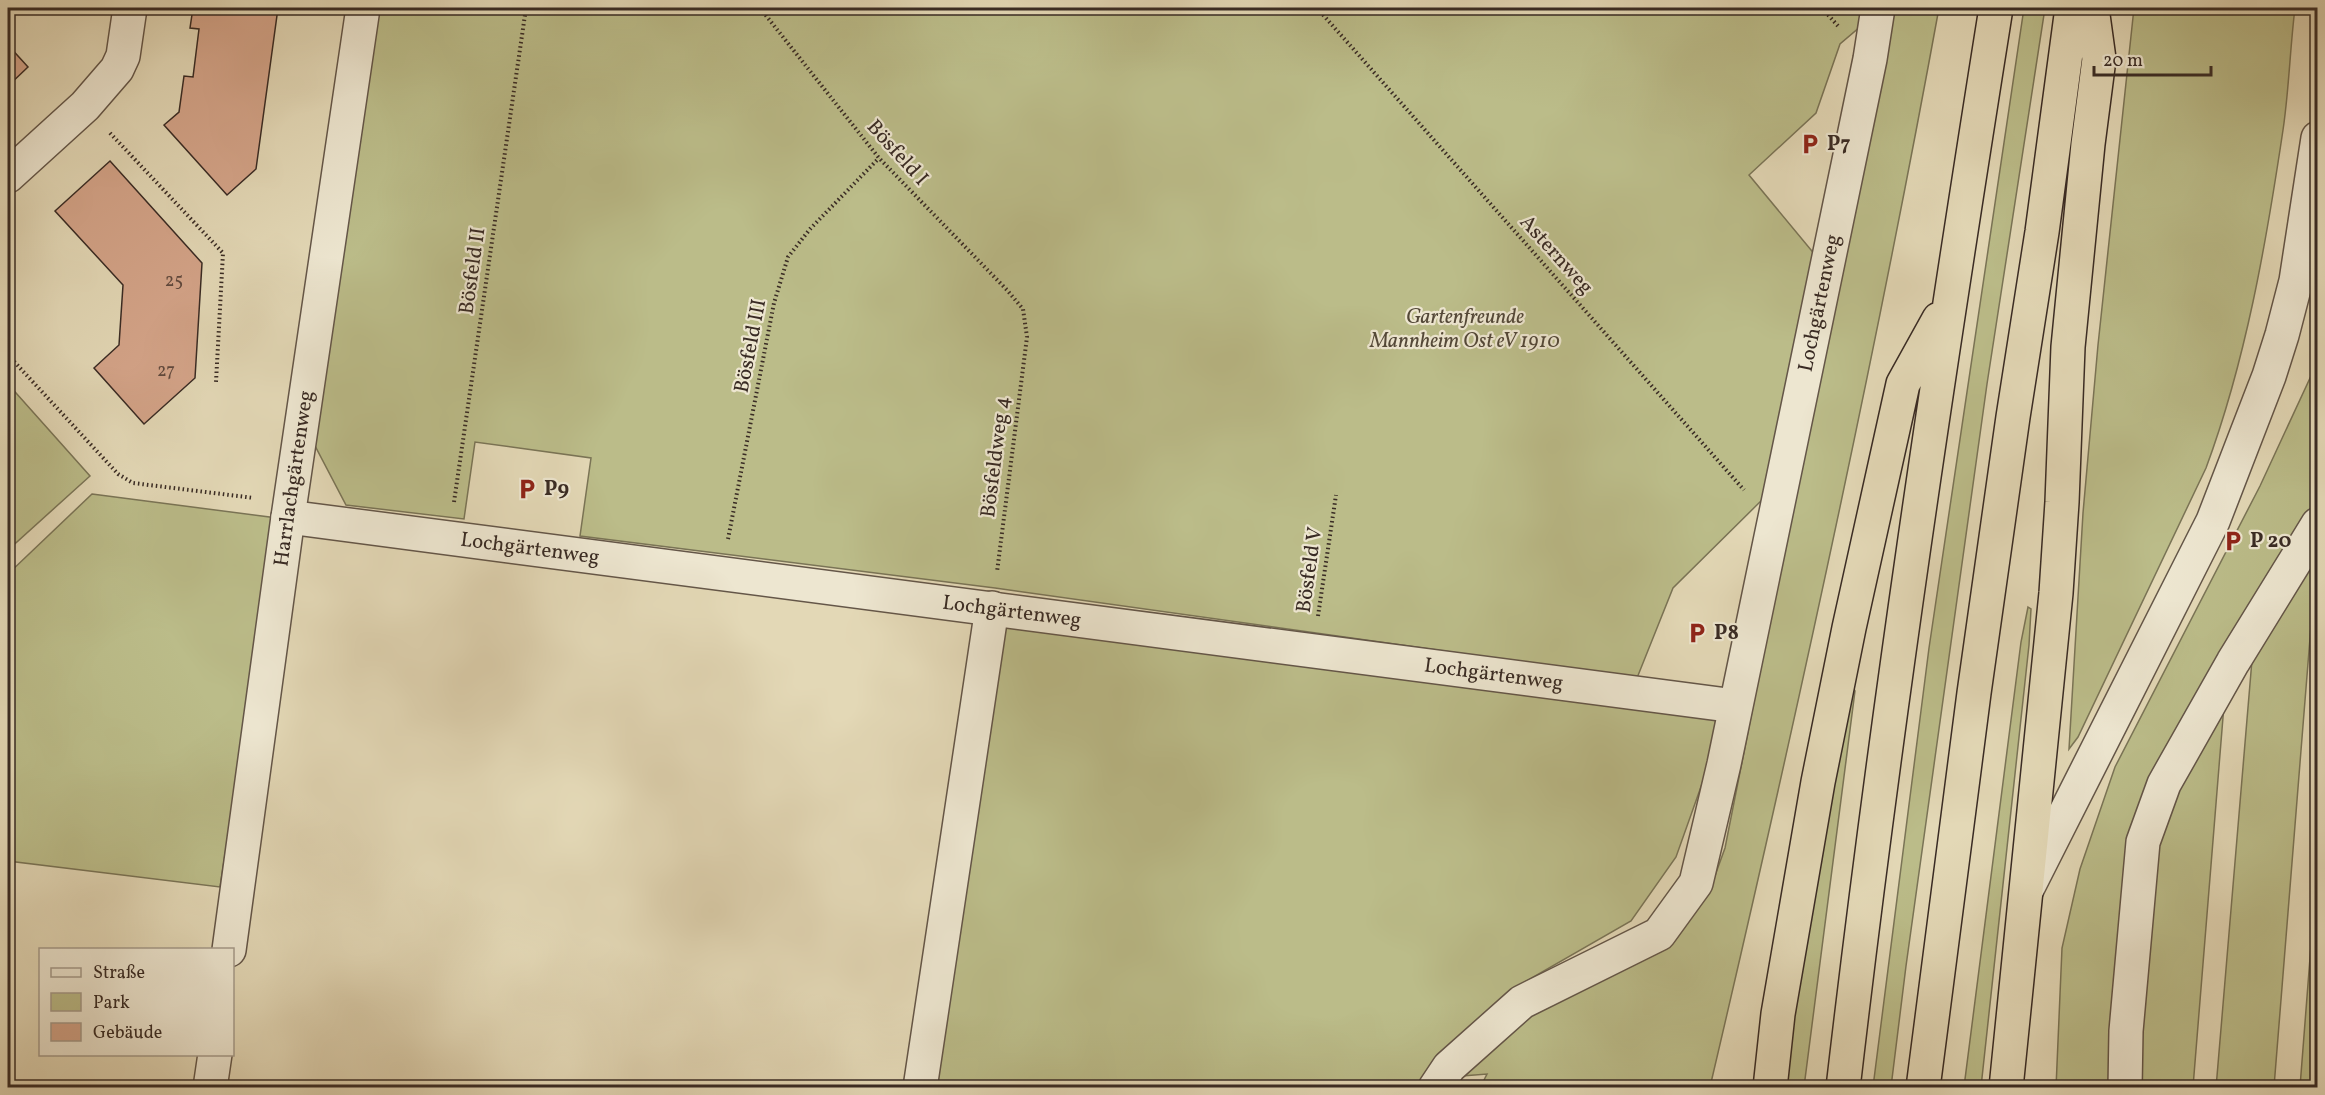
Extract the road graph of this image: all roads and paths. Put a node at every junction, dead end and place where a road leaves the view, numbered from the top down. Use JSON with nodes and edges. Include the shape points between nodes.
{"nodes":[{"id":1,"x":130,"y":8,"type":"edge"},
{"id":2,"x":363,"y":8,"type":"edge"},
{"id":3,"x":526,"y":8,"type":"edge"},
{"id":4,"x":760,"y":8,"type":"edge"},
{"id":5,"x":1317,"y":8,"type":"edge"},
{"id":6,"x":1878,"y":8,"type":"edge"},
{"id":7,"x":1996,"y":8,"type":"edge"},
{"id":8,"x":2072,"y":8,"type":"edge"},
{"id":9,"x":2092,"y":8,"type":"edge"},
{"id":10,"x":85,"y":106,"type":"junction"},
{"id":11,"x":2318,"y":138,"type":"edge"},
{"id":12,"x":879,"y":158,"type":"junction"},
{"id":13,"x":8,"y":176,"type":"edge"},
{"id":14,"x":1949,"y":301,"type":"junction"},
{"id":15,"x":1023,"y":309,"type":"joint"},
{"id":16,"x":8,"y":355,"type":"edge"},
{"id":17,"x":216,"y":382,"type":"dead end"},
{"id":18,"x":1336,"y":495,"type":"dead end"},
{"id":19,"x":288,"y":517,"type":"junction"},
{"id":20,"x":1774,"y":520,"type":"junction"},
{"id":21,"x":2318,"y":524,"type":"edge"},
{"id":22,"x":449,"y":538,"type":"junction"},
{"id":23,"x":722,"y":573,"type":"junction"},
{"id":24,"x":992,"y":608,"type":"junction"},
{"id":25,"x":1313,"y":650,"type":"junction"},
{"id":26,"x":1735,"y":706,"type":"junction"},
{"id":27,"x":2027,"y":889,"type":"junction"},
{"id":28,"x":229,"y":948,"type":"edge"},
{"id":29,"x":1778,"y":1014,"type":"junction"},
{"id":30,"x":215,"y":1056,"type":"edge"},
{"id":31,"x":210,"y":1088,"type":"edge"},
{"id":32,"x":920,"y":1088,"type":"edge"},
{"id":33,"x":1435,"y":1088,"type":"edge"},
{"id":34,"x":1755,"y":1088,"type":"edge"},
{"id":35,"x":1770,"y":1088,"type":"edge"},
{"id":36,"x":1843,"y":1088,"type":"edge"},
{"id":37,"x":1923,"y":1088,"type":"edge"},
{"id":38,"x":2006,"y":1088,"type":"edge"},
{"id":39,"x":2125,"y":1088,"type":"edge"}],
"edges":[{"from":1,"to":10,"type":"street","via":[[123,56],[117,69]]},
{"from":2,"to":19,"type":"street","name":"Harrlachgärtenweg"},
{"from":3,"to":22,"type":"path","name":"Bösfeld II"},
{"from":4,"to":12,"type":"path","name":"Bösfeld I"},
{"from":5,"to":20,"type":"path","name":"Asternweg"},
{"from":6,"to":20,"type":"street","name":"Lochgärtenweg"},
{"from":7,"to":14,"type":"highway"},
{"from":8,"to":37,"type":"highway","via":[[1974,693]]},
{"from":9,"to":27,"type":"highway","via":[[2099,59],[2068,346],[2056,593]]},
{"from":10,"to":13,"type":"street"},
{"from":10,"to":17,"type":"path","via":[[223,254]]},
{"from":11,"to":27,"type":"street","via":[[2296,281],[2282,335],[2213,521]]},
{"from":12,"to":15,"type":"path","name":"Bösfeld I"},
{"from":12,"to":23,"type":"path","name":"Bösfeld III","via":[[788,257],[774,303]]},
{"from":14,"to":29,"type":"highway","via":[[1903,384],[1818,782]]},
{"from":14,"to":36,"type":"highway"},
{"from":15,"to":24,"type":"path","name":"Bösfeldweg 4","via":[[1027,336]]},
{"from":16,"to":19,"type":"path","via":[[118,474],[134,483],[265,499]]},
{"from":18,"to":25,"type":"path","name":"Bösfeld V"},
{"from":19,"to":22,"type":"street","name":"Lochgärtenweg"},
{"from":19,"to":28,"type":"street","name":"Harrlachgärtenweg"},
{"from":20,"to":26,"type":"street","name":"Lochgärtenweg"},
{"from":21,"to":39,"type":"street","via":[[2164,784],[2143,842],[2126,1031]]},
{"from":22,"to":23,"type":"street","name":"Lochgärtenweg"},
{"from":23,"to":24,"type":"street","name":"Lochgärtenweg"},
{"from":24,"to":25,"type":"street","name":"Lochgärtenweg"},
{"from":24,"to":32,"type":"street"},
{"from":25,"to":26,"type":"street","name":"Lochgärtenweg"},
{"from":26,"to":33,"type":"street","name":"Lochgärtenweg","via":[[1696,883],[1659,934],[1522,1002],[1449,1067]]},
{"from":27,"to":38,"type":"highway"},
{"from":29,"to":34,"type":"highway"},
{"from":29,"to":35,"type":"highway"},
{"from":30,"to":31,"type":"street"}]}
